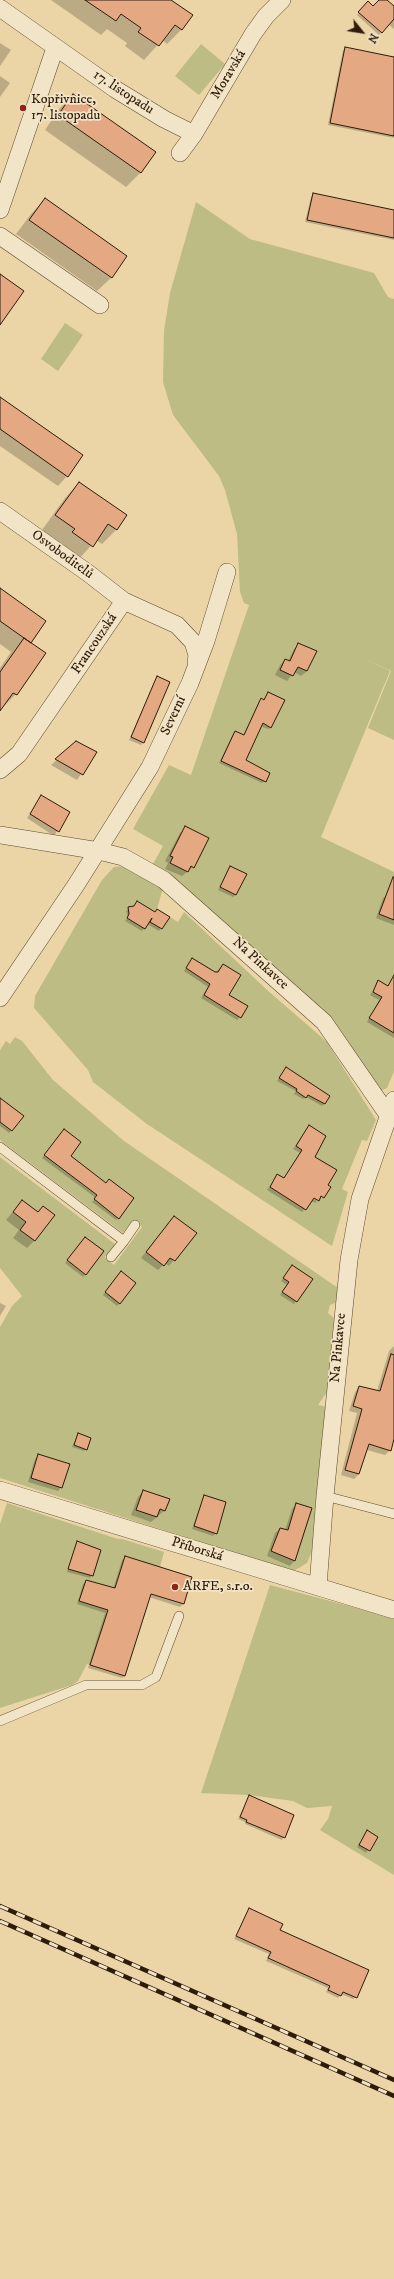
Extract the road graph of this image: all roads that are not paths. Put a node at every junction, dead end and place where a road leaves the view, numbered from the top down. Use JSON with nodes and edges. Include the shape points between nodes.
{"nodes":[{"id":1,"x":282,"y":0,"type":"edge"},
{"id":2,"x":0,"y":8,"type":"edge"},
{"id":3,"x":55,"y":48,"type":"junction"},
{"id":4,"x":194,"y":134,"type":"junction"},
{"id":5,"x":180,"y":154,"type":"dead end"},
{"id":6,"x":0,"y":210,"type":"edge"},
{"id":7,"x":0,"y":236,"type":"edge"},
{"id":8,"x":100,"y":305,"type":"dead end"},
{"id":9,"x":0,"y":511,"type":"edge"},
{"id":10,"x":227,"y":572,"type":"dead end"},
{"id":11,"x":124,"y":601,"type":"junction"},
{"id":12,"x":196,"y":666,"type":"junction"},
{"id":13,"x":0,"y":770,"type":"edge"},
{"id":14,"x":0,"y":835,"type":"edge"},
{"id":15,"x":99,"y":851,"type":"junction"},
{"id":16,"x":0,"y":998,"type":"edge"},
{"id":17,"x":391,"y":1108,"type":"edge"},
{"id":18,"x":0,"y":1147,"type":"edge"},
{"id":19,"x":135,"y":1225,"type":"dead end"},
{"id":20,"x":124,"y":1241,"type":"junction"},
{"id":21,"x":111,"y":1257,"type":"dead end"},
{"id":22,"x":0,"y":1490,"type":"edge"},
{"id":23,"x":325,"y":1496,"type":"junction"},
{"id":24,"x":394,"y":1514,"type":"edge"},
{"id":25,"x":318,"y":1586,"type":"junction"},
{"id":26,"x":394,"y":1610,"type":"edge"},
{"id":27,"x":179,"y":1616,"type":"dead end"},
{"id":28,"x":0,"y":1721,"type":"edge"}],
"edges":[{"from":1,"to":4,"type":"street","name":"Moravská","via":[[253,34]]},
{"from":2,"to":3,"type":"street","name":"17. listopadu"},
{"from":3,"to":4,"type":"street","name":"17. listopadu","via":[[133,100]]},
{"from":3,"to":6,"type":"street","via":[[48,62]]},
{"from":4,"to":5,"type":"street","name":"Moravská"},
{"from":7,"to":8,"type":"street"},
{"from":9,"to":11,"type":"street","name":"Osvoboditelů"},
{"from":10,"to":12,"type":"street","name":"Severní"},
{"from":11,"to":12,"type":"street","name":"Francouzská","via":[[185,631],[193,642],[197,655]]},
{"from":11,"to":13,"type":"street","name":"Francouzská","via":[[19,754]]},
{"from":12,"to":15,"type":"street","name":"Severní","via":[[150,767]]},
{"from":14,"to":15,"type":"street"},
{"from":15,"to":16,"type":"street","name":"Severní"},
{"from":15,"to":17,"type":"street","name":"Na Pinkavce","via":[[123,857],[164,880],[324,1022]]},
{"from":17,"to":23,"type":"street","name":"Na Pinkavce","via":[[360,1199],[348,1260]]},
{"from":18,"to":20,"type":"lane"},
{"from":19,"to":20,"type":"lane"},
{"from":20,"to":21,"type":"lane"},
{"from":22,"to":25,"type":"street","name":"Příborská"},
{"from":23,"to":24,"type":"lane"},
{"from":23,"to":25,"type":"street","name":"Na Pinkavce"},
{"from":25,"to":26,"type":"street","name":"Příborská"},
{"from":27,"to":28,"type":"lane","via":[[156,1677],[142,1685],[86,1685]]}]}
